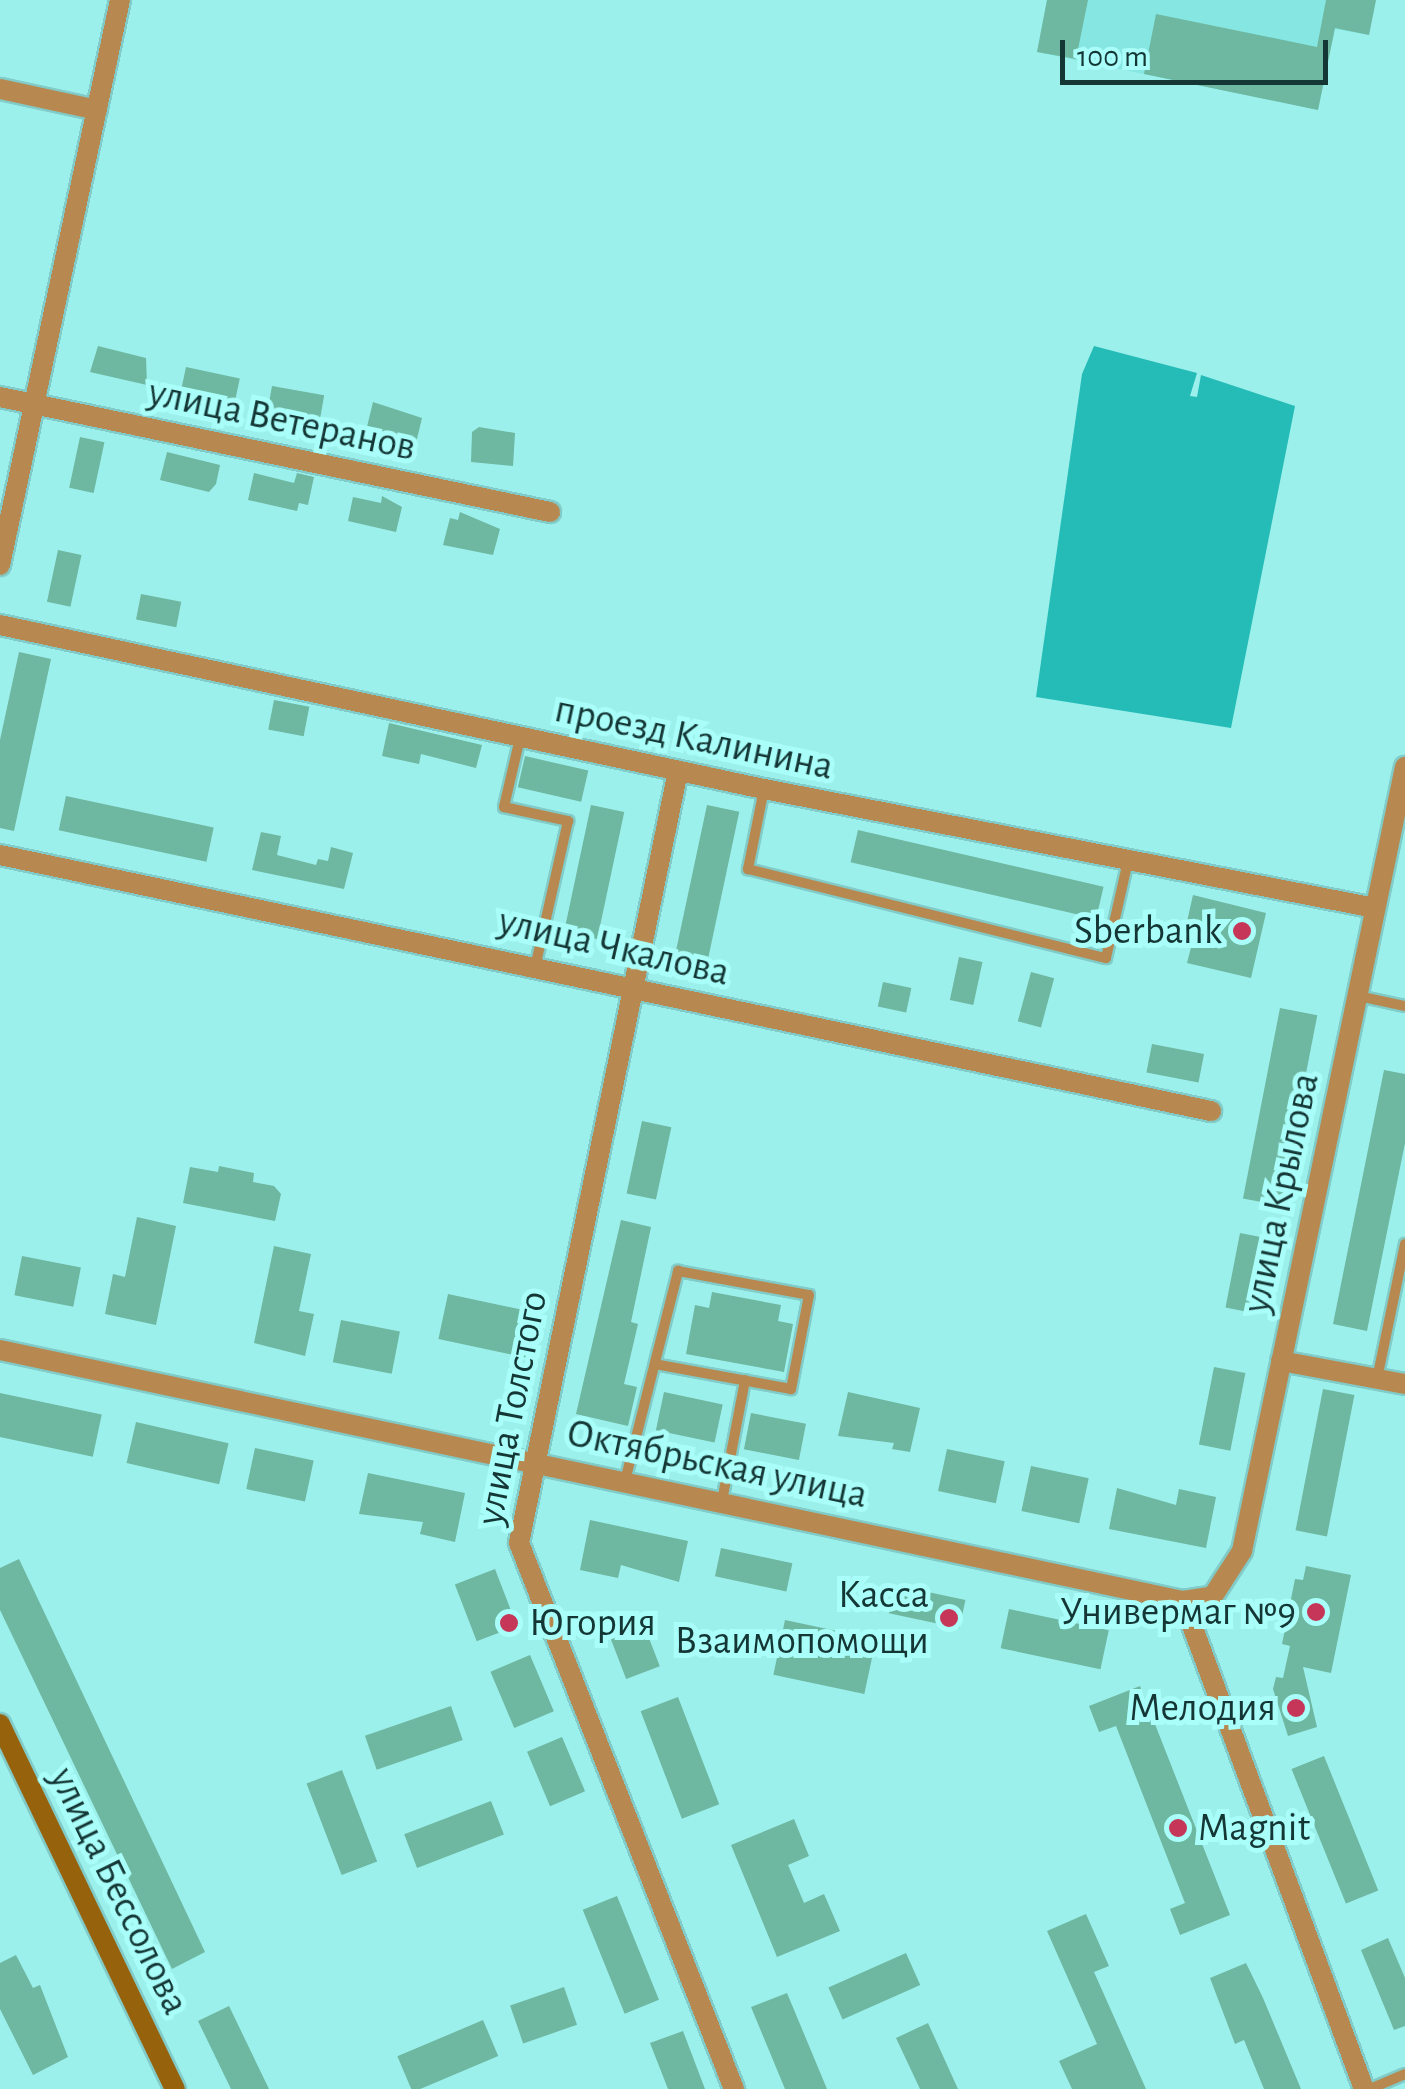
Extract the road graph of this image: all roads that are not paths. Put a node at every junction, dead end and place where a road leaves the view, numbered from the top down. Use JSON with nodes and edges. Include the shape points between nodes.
{"nodes":[{"id":1,"x":120,"y":0,"type":"edge"},
{"id":2,"x":0,"y":88,"type":"edge"},
{"id":3,"x":97,"y":110,"type":"junction"},
{"id":4,"x":0,"y":397,"type":"edge"},
{"id":5,"x":34,"y":404,"type":"junction"},
{"id":6,"x":550,"y":512,"type":"dead end"},
{"id":7,"x":0,"y":565,"type":"edge"},
{"id":8,"x":0,"y":625,"type":"edge"},
{"id":9,"x":520,"y":738,"type":"junction"},
{"id":10,"x":1405,"y":766,"type":"edge"},
{"id":11,"x":678,"y":771,"type":"junction"},
{"id":12,"x":764,"y":789,"type":"junction"},
{"id":13,"x":0,"y":855,"type":"edge"},
{"id":14,"x":1128,"y":861,"type":"junction"},
{"id":15,"x":1376,"y":908,"type":"junction"},
{"id":16,"x":534,"y":968,"type":"junction"},
{"id":17,"x":634,"y":989,"type":"junction"},
{"id":18,"x":1358,"y":996,"type":"junction"},
{"id":19,"x":1405,"y":1006,"type":"edge"},
{"id":20,"x":1212,"y":1111,"type":"dead end"},
{"id":21,"x":1405,"y":1244,"type":"edge"},
{"id":22,"x":0,"y":1350,"type":"edge"},
{"id":23,"x":1282,"y":1361,"type":"junction"},
{"id":24,"x":655,"y":1364,"type":"junction"},
{"id":25,"x":1377,"y":1379,"type":"junction"},
{"id":26,"x":745,"y":1380,"type":"junction"},
{"id":27,"x":1405,"y":1384,"type":"edge"},
{"id":28,"x":534,"y":1461,"type":"junction"},
{"id":29,"x":625,"y":1481,"type":"junction"},
{"id":30,"x":722,"y":1501,"type":"junction"},
{"id":31,"x":1183,"y":1601,"type":"junction"},
{"id":32,"x":0,"y":1724,"type":"edge"},
{"id":33,"x":1405,"y":2074,"type":"edge"},
{"id":34,"x":174,"y":2089,"type":"edge"},
{"id":35,"x":734,"y":2089,"type":"edge"},
{"id":36,"x":1367,"y":2089,"type":"edge"}],
"edges":[{"from":1,"to":3,"type":"street"},
{"from":2,"to":3,"type":"street"},
{"from":3,"to":5,"type":"street"},
{"from":4,"to":5,"type":"street","name":"улица Ветеранов"},
{"from":5,"to":6,"type":"street","name":"улица Ветеранов"},
{"from":5,"to":7,"type":"street"},
{"from":8,"to":9,"type":"street","name":"проезд Калинина"},
{"from":9,"to":11,"type":"street","name":"проезд Калинина"},
{"from":9,"to":16,"type":"lane","via":[[504,807],[568,821]]},
{"from":10,"to":15,"type":"street","name":"улица Крылова"},
{"from":11,"to":12,"type":"street","name":"проезд Калинина"},
{"from":11,"to":17,"type":"street","name":"улица Толстого"},
{"from":12,"to":14,"type":"street","name":"проезд Калинина"},
{"from":12,"to":14,"type":"lane","via":[[748,869],[1106,958]]},
{"from":13,"to":16,"type":"street","name":"улица Чкалова","via":[[442,943]]},
{"from":14,"to":15,"type":"street","name":"проезд Калинина"},
{"from":15,"to":18,"type":"street","name":"улица Крылова"},
{"from":16,"to":17,"type":"street","name":"улица Чкалова"},
{"from":17,"to":20,"type":"street","name":"улица Чкалова"},
{"from":17,"to":28,"type":"street","name":"улица Толстого"},
{"from":18,"to":19,"type":"lane"},
{"from":18,"to":23,"type":"street","name":"улица Крылова"},
{"from":21,"to":25,"type":"lane"},
{"from":22,"to":28,"type":"street","name":"Октябрьская улица"},
{"from":23,"to":25,"type":"street"},
{"from":23,"to":31,"type":"street","name":"улица Крылова","via":[[1237,1566],[1213,1596]]},
{"from":24,"to":26,"type":"lane"},
{"from":24,"to":26,"type":"lane","via":[[678,1272],[809,1295],[791,1389]]},
{"from":24,"to":29,"type":"lane"},
{"from":25,"to":27,"type":"street"},
{"from":26,"to":30,"type":"lane"},
{"from":28,"to":29,"type":"street","name":"Октябрьская улица"},
{"from":28,"to":35,"type":"street","name":"улица Толстого","via":[[520,1550]]},
{"from":29,"to":30,"type":"street","name":"Октябрьская улица"},
{"from":30,"to":31,"type":"street","name":"Октябрьская улица"},
{"from":31,"to":36,"type":"street"},
{"from":32,"to":34,"type":"main road","name":"улица Бессолова"},
{"from":33,"to":36,"type":"lane"}]}
